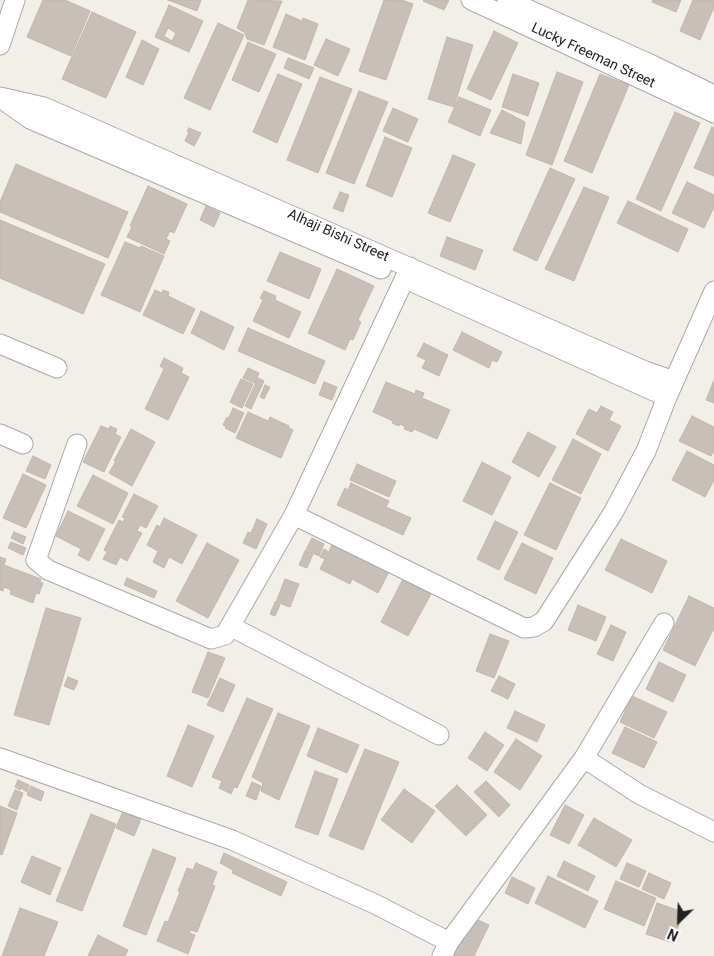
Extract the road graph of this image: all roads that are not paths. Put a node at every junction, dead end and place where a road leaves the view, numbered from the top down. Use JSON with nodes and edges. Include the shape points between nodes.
{"nodes":[{"id":1,"x":15,"y":0,"type":"edge"},
{"id":2,"x":471,"y":0,"type":"edge"},
{"id":3,"x":507,"y":0,"type":"edge"},
{"id":4,"x":0,"y":44,"type":"edge"},
{"id":5,"x":714,"y":95,"type":"edge"},
{"id":6,"x":0,"y":97,"type":"edge"},
{"id":7,"x":714,"y":113,"type":"edge"},
{"id":8,"x":407,"y":273,"type":"junction"},
{"id":9,"x":714,"y":291,"type":"edge"},
{"id":10,"x":0,"y":344,"type":"edge"},
{"id":11,"x":57,"y":368,"type":"dead end"},
{"id":12,"x":671,"y":389,"type":"junction"},
{"id":13,"x":0,"y":434,"type":"edge"},
{"id":14,"x":23,"y":444,"type":"dead end"},
{"id":15,"x":77,"y":444,"type":"dead end"},
{"id":16,"x":294,"y":515,"type":"junction"},
{"id":17,"x":664,"y":623,"type":"dead end"},
{"id":18,"x":230,"y":626,"type":"junction"},
{"id":19,"x":439,"y":735,"type":"dead end"},
{"id":20,"x":0,"y":758,"type":"edge"},
{"id":21,"x":584,"y":758,"type":"junction"},
{"id":22,"x":714,"y":832,"type":"edge"},
{"id":23,"x":445,"y":949,"type":"edge"}],
"edges":[{"from":1,"to":4,"type":"street"},
{"from":2,"to":7,"type":"street","name":"Lucky Freeman Street"},
{"from":3,"to":5,"type":"street","name":"Lucky Freeman Street"},
{"from":6,"to":8,"type":"street","name":"Alhaji Bishi Street","via":[[30,119]]},
{"from":8,"to":12,"type":"street","name":"Alhaji Bishi Street"},
{"from":8,"to":16,"type":"street"},
{"from":9,"to":12,"type":"street"},
{"from":10,"to":11,"type":"street"},
{"from":12,"to":16,"type":"street","via":[[646,450],[613,513],[544,621],[534,627],[524,628]]},
{"from":13,"to":14,"type":"street"},
{"from":15,"to":18,"type":"street","via":[[36,560],[48,570],[211,639],[225,635]]},
{"from":16,"to":18,"type":"street"},
{"from":17,"to":21,"type":"street"},
{"from":18,"to":19,"type":"street"},
{"from":20,"to":23,"type":"street","via":[[232,840],[375,904]]},
{"from":21,"to":22,"type":"street","via":[[639,794]]},
{"from":21,"to":23,"type":"street"}]}
